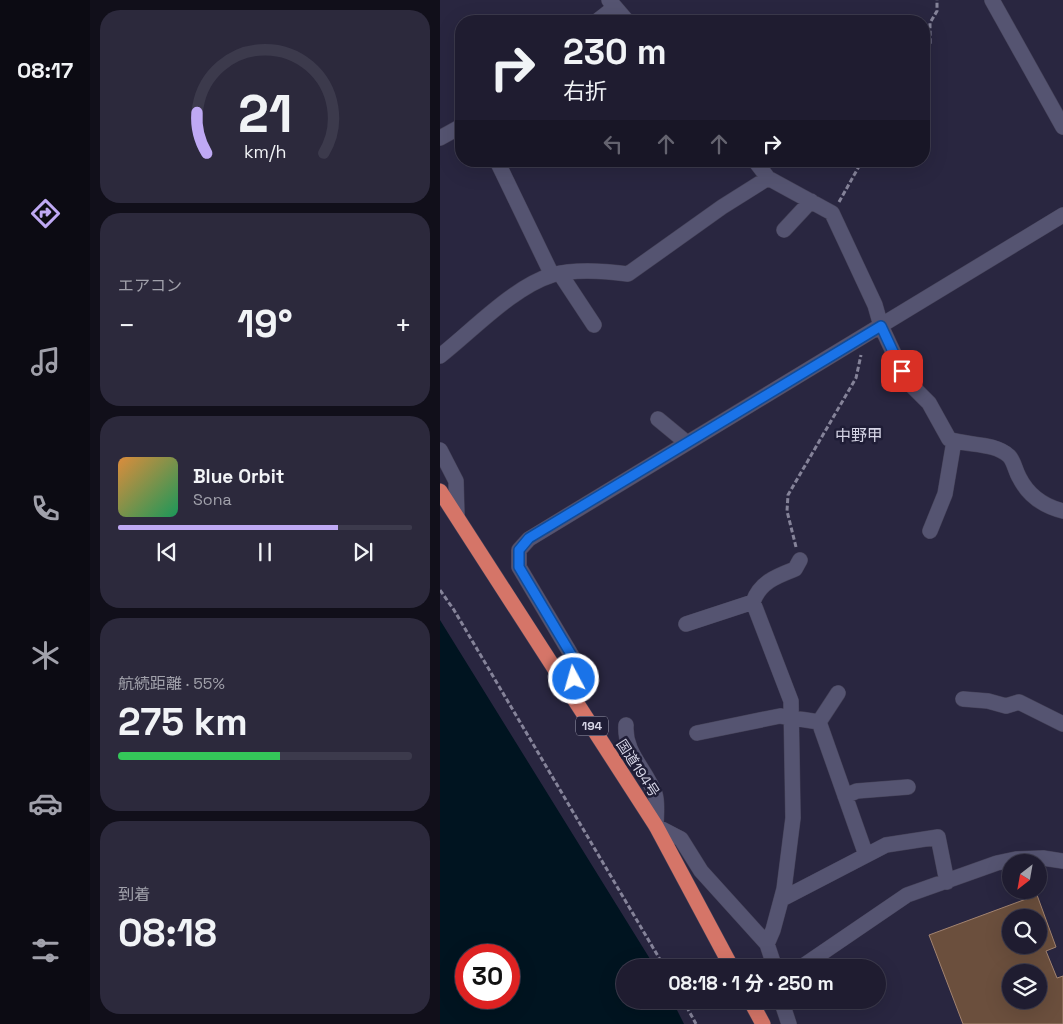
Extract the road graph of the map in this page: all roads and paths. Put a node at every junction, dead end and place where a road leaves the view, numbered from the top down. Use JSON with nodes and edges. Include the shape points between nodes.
{"nodes":[{"id":1,"x":937,"y":0,"type":"edge"},
{"id":2,"x":992,"y":0,"type":"edge"},
{"id":3,"x":612,"y":3,"type":"edge"},
{"id":4,"x":602,"y":15,"type":"edge"},
{"id":5,"x":622,"y":15,"type":"edge"},
{"id":6,"x":930,"y":22,"type":"edge"},
{"id":7,"x":930,"y":22,"type":"edge"},
{"id":8,"x":930,"y":43,"type":"edge"},
{"id":9,"x":1063,"y":127,"type":"edge"},
{"id":10,"x":455,"y":130,"type":"edge"},
{"id":11,"x":440,"y":138,"type":"edge"},
{"id":12,"x":500,"y":167,"type":"edge"},
{"id":13,"x":759,"y":167,"type":"edge"},
{"id":14,"x":859,"y":167,"type":"edge"},
{"id":15,"x":768,"y":178,"type":"junction"},
{"id":16,"x":811,"y":201,"type":"junction"},
{"id":17,"x":832,"y":213,"type":"junction"},
{"id":18,"x":1063,"y":215,"type":"edge"},
{"id":19,"x":784,"y":230,"type":"dead end"},
{"id":20,"x":557,"y":275,"type":"junction"},
{"id":21,"x":594,"y":325,"type":"dead end"},
{"id":22,"x":881,"y":326,"type":"junction"},
{"id":23,"x":864,"y":335,"type":"junction"},
{"id":24,"x":440,"y":356,"type":"edge"},
{"id":25,"x":658,"y":419,"type":"dead end"},
{"id":26,"x":954,"y":441,"type":"junction"},
{"id":27,"x":687,"y":443,"type":"junction"},
{"id":28,"x":440,"y":450,"type":"edge"},
{"id":29,"x":440,"y":491,"type":"edge"},
{"id":30,"x":1063,"y":511,"type":"edge"},
{"id":31,"x":457,"y":517,"type":"junction"},
{"id":32,"x":930,"y":531,"type":"dead end"},
{"id":33,"x":800,"y":560,"type":"joint"},
{"id":34,"x":440,"y":590,"type":"edge"},
{"id":35,"x":753,"y":602,"type":"junction"},
{"id":36,"x":686,"y":624,"type":"dead end"},
{"id":37,"x":838,"y":692,"type":"dead end"},
{"id":38,"x":573,"y":696,"type":"junction"},
{"id":39,"x":963,"y":699,"type":"dead end"},
{"id":40,"x":791,"y":717,"type":"junction"},
{"id":41,"x":819,"y":722,"type":"junction"},
{"id":42,"x":1063,"y":724,"type":"edge"},
{"id":43,"x":626,"y":725,"type":"dead end"},
{"id":44,"x":697,"y":733,"type":"dead end"},
{"id":45,"x":908,"y":787,"type":"dead end"},
{"id":46,"x":845,"y":796,"type":"junction"},
{"id":47,"x":656,"y":826,"type":"junction"},
{"id":48,"x":866,"y":855,"type":"junction"},
{"id":49,"x":1063,"y":861,"type":"edge"},
{"id":50,"x":947,"y":882,"type":"junction"},
{"id":51,"x":782,"y":898,"type":"junction"},
{"id":52,"x":766,"y":944,"type":"junction"},
{"id":53,"x":660,"y":959,"type":"edge"},
{"id":54,"x":727,"y":959,"type":"edge"},
{"id":55,"x":772,"y":959,"type":"edge"},
{"id":56,"x":813,"y":959,"type":"edge"},
{"id":57,"x":688,"y":1009,"type":"edge"},
{"id":58,"x":755,"y":1009,"type":"edge"},
{"id":59,"x":784,"y":1009,"type":"edge"},
{"id":60,"x":696,"y":1024,"type":"edge"},
{"id":61,"x":763,"y":1024,"type":"edge"},
{"id":62,"x":789,"y":1024,"type":"edge"}],
"edges":[{"from":1,"to":7,"type":"path","via":[[937,11]]},
{"from":2,"to":9,"type":"street"},
{"from":3,"to":4,"type":"street"},
{"from":3,"to":5,"type":"street"},
{"from":6,"to":8,"type":"path"},
{"from":10,"to":11,"type":"street"},
{"from":12,"to":20,"type":"street"},
{"from":13,"to":15,"type":"street"},
{"from":14,"to":17,"type":"path"},
{"from":15,"to":16,"type":"street"},
{"from":15,"to":20,"type":"street","via":[[628,274],[597,270]]},
{"from":16,"to":17,"type":"street"},
{"from":16,"to":19,"type":"street"},
{"from":17,"to":22,"type":"street","via":[[875,305]]},
{"from":18,"to":22,"type":"street"},
{"from":20,"to":21,"type":"street"},
{"from":20,"to":24,"type":"street","via":[[510,297]]},
{"from":22,"to":23,"type":"street"},
{"from":22,"to":26,"type":"street","via":[[906,378],[929,404],[949,439]]},
{"from":23,"to":27,"type":"street"},
{"from":23,"to":33,"type":"path","via":[[856,378],[788,495],[787,511]]},
{"from":25,"to":27,"type":"street"},
{"from":26,"to":30,"type":"street","via":[[997,449],[1009,456],[1028,491],[1051,508]]},
{"from":26,"to":32,"type":"street","via":[[945,494]]},
{"from":27,"to":38,"type":"street","via":[[529,538],[519,550],[519,567],[575,661]]},
{"from":28,"to":31,"type":"street","via":[[456,481]]},
{"from":29,"to":31,"type":"highway","name":"国道194号","number":"194"},
{"from":31,"to":38,"type":"highway","name":"国道194号","number":"194"},
{"from":33,"to":35,"type":"street","via":[[795,569],[757,590]]},
{"from":34,"to":53,"type":"path"},
{"from":35,"to":36,"type":"street"},
{"from":35,"to":40,"type":"street","via":[[791,701]]},
{"from":37,"to":41,"type":"street"},
{"from":38,"to":47,"type":"highway","name":"国道194号","number":"194"},
{"from":39,"to":42,"type":"street","via":[[1006,706],[1019,702]]},
{"from":40,"to":41,"type":"street"},
{"from":40,"to":44,"type":"street","via":[[780,716]]},
{"from":40,"to":51,"type":"street","via":[[793,818]]},
{"from":41,"to":46,"type":"street"},
{"from":43,"to":47,"type":"street","via":[[625,735],[632,755],[655,795]]},
{"from":45,"to":46,"type":"street","via":[[857,791]]},
{"from":46,"to":48,"type":"street"},
{"from":47,"to":52,"type":"street","via":[[681,839],[701,871]]},
{"from":47,"to":54,"type":"highway","name":"国道194号","number":"194"},
{"from":48,"to":50,"type":"street","via":[[886,845],[938,837]]},
{"from":48,"to":51,"type":"street"},
{"from":49,"to":50,"type":"street","via":[[1016,859]]},
{"from":50,"to":56,"type":"street","via":[[908,895]]},
{"from":51,"to":52,"type":"street"},
{"from":52,"to":55,"type":"street"},
{"from":57,"to":60,"type":"path"},
{"from":58,"to":61,"type":"highway"},
{"from":59,"to":62,"type":"street"}]}
